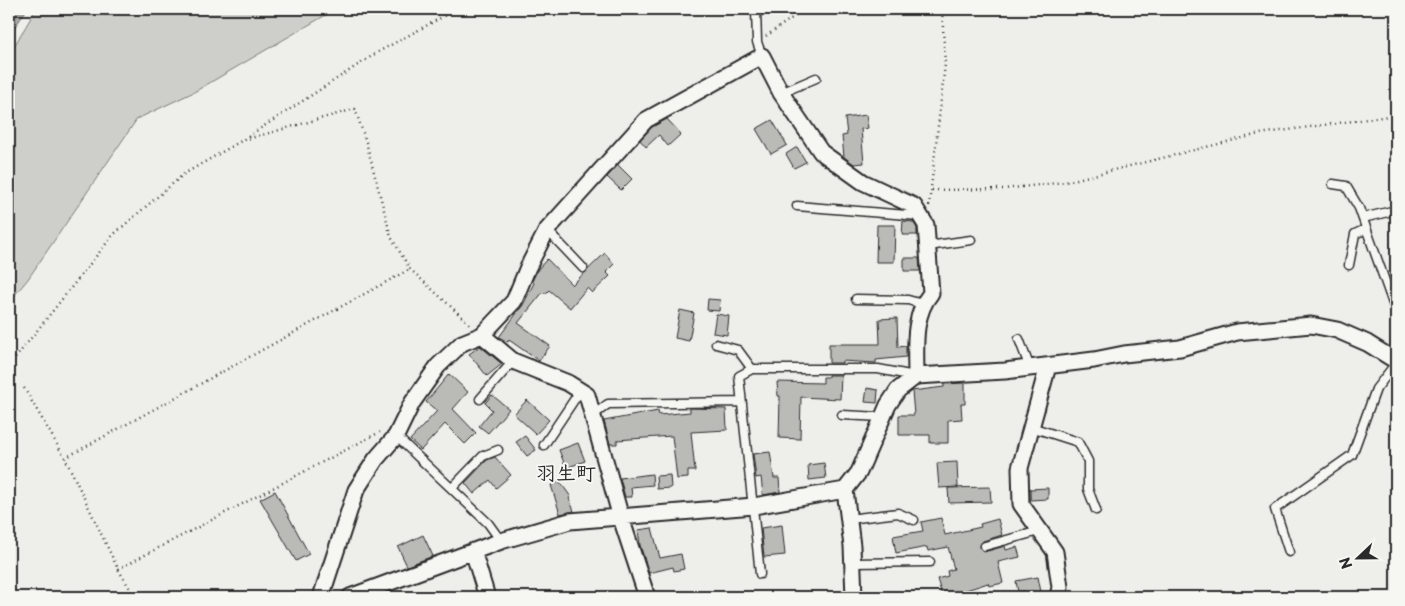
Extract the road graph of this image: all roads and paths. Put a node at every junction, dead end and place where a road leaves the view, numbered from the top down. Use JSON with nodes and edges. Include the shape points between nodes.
{"nodes":[{"id":1,"x":457,"y":9,"type":"edge"},
{"id":2,"x":756,"y":9,"type":"edge"},
{"id":3,"x":805,"y":9,"type":"edge"},
{"id":4,"x":942,"y":9,"type":"edge"},
{"id":5,"x":1393,"y":9,"type":"edge"},
{"id":6,"x":1396,"y":32,"type":"edge"},
{"id":7,"x":759,"y":49,"type":"junction"},
{"id":8,"x":816,"y":78,"type":"dead end"},
{"id":9,"x":781,"y":93,"type":"junction"},
{"id":10,"x":1396,"y":115,"type":"edge"},
{"id":11,"x":241,"y":141,"type":"junction"},
{"id":12,"x":1333,"y":184,"type":"dead end"},
{"id":13,"x":932,"y":190,"type":"junction"},
{"id":14,"x":797,"y":206,"type":"dead end"},
{"id":15,"x":1396,"y":210,"type":"edge"},
{"id":16,"x":1363,"y":218,"type":"junction"},
{"id":17,"x":923,"y":220,"type":"junction"},
{"id":18,"x":547,"y":230,"type":"junction"},
{"id":19,"x":1366,"y":230,"type":"junction"},
{"id":20,"x":971,"y":240,"type":"dead end"},
{"id":21,"x":928,"y":246,"type":"junction"},
{"id":22,"x":1349,"y":265,"type":"dead end"},
{"id":23,"x":583,"y":268,"type":"dead end"},
{"id":24,"x":410,"y":269,"type":"junction"},
{"id":25,"x":856,"y":299,"type":"dead end"},
{"id":26,"x":922,"y":304,"type":"junction"},
{"id":27,"x":1396,"y":312,"type":"edge"},
{"id":28,"x":482,"y":335,"type":"junction"},
{"id":29,"x":1019,"y":339,"type":"dead end"},
{"id":30,"x":716,"y":344,"type":"dead end"},
{"id":31,"x":513,"y":361,"type":"junction"},
{"id":32,"x":1396,"y":362,"type":"edge"},
{"id":33,"x":9,"y":366,"type":"edge"},
{"id":34,"x":1048,"y":366,"type":"junction"},
{"id":35,"x":1030,"y":368,"type":"junction"},
{"id":36,"x":752,"y":370,"type":"junction"},
{"id":37,"x":916,"y":376,"type":"junction"},
{"id":38,"x":24,"y":388,"type":"dead end"},
{"id":39,"x":580,"y":390,"type":"junction"},
{"id":40,"x":480,"y":399,"type":"dead end"},
{"id":41,"x":741,"y":402,"type":"junction"},
{"id":42,"x":842,"y":415,"type":"dead end"},
{"id":43,"x":592,"y":416,"type":"junction"},
{"id":44,"x":882,"y":417,"type":"junction"},
{"id":45,"x":404,"y":420,"type":"junction"},
{"id":46,"x":1031,"y":427,"type":"junction"},
{"id":47,"x":396,"y":436,"type":"junction"},
{"id":48,"x":544,"y":446,"type":"dead end"},
{"id":49,"x":498,"y":450,"type":"dead end"},
{"id":50,"x":65,"y":458,"type":"junction"},
{"id":51,"x":452,"y":488,"type":"junction"},
{"id":52,"x":845,"y":490,"type":"junction"},
{"id":53,"x":754,"y":506,"type":"junction"},
{"id":54,"x":1096,"y":510,"type":"dead end"},
{"id":55,"x":621,"y":518,"type":"junction"},
{"id":56,"x":849,"y":519,"type":"junction"},
{"id":57,"x":914,"y":520,"type":"dead end"},
{"id":58,"x":1039,"y":531,"type":"junction"},
{"id":59,"x":501,"y":541,"type":"junction"},
{"id":60,"x":985,"y":546,"type":"dead end"},
{"id":61,"x":473,"y":551,"type":"junction"},
{"id":62,"x":1289,"y":552,"type":"dead end"},
{"id":63,"x":930,"y":562,"type":"dead end"},
{"id":64,"x":853,"y":563,"type":"junction"},
{"id":65,"x":118,"y":569,"type":"junction"},
{"id":66,"x":760,"y":574,"type":"dead end"},
{"id":67,"x":135,"y":597,"type":"edge"},
{"id":68,"x":321,"y":597,"type":"edge"},
{"id":69,"x":350,"y":597,"type":"edge"},
{"id":70,"x":487,"y":597,"type":"edge"},
{"id":71,"x":647,"y":597,"type":"edge"},
{"id":72,"x":854,"y":597,"type":"edge"},
{"id":73,"x":1058,"y":597,"type":"edge"}],
"edges":[{"from":1,"to":11,"type":"path","via":[[378,52]]},
{"from":2,"to":7,"type":"lane"},
{"from":3,"to":7,"type":"path"},
{"from":4,"to":13,"type":"path","via":[[945,64]]},
{"from":5,"to":6,"type":"path"},
{"from":7,"to":9,"type":"street"},
{"from":7,"to":18,"type":"street","via":[[646,120]]},
{"from":8,"to":9,"type":"lane"},
{"from":9,"to":17,"type":"street","via":[[820,152],[863,182],[914,206]]},
{"from":10,"to":13,"type":"path","via":[[1259,134],[1065,182],[1004,190]]},
{"from":11,"to":24,"type":"path","via":[[355,109],[391,237]]},
{"from":11,"to":33,"type":"path","via":[[184,174],[113,235]]},
{"from":12,"to":16,"type":"lane","via":[[1346,186]]},
{"from":13,"to":17,"type":"path"},
{"from":14,"to":17,"type":"lane"},
{"from":15,"to":16,"type":"lane"},
{"from":16,"to":19,"type":"lane"},
{"from":17,"to":21,"type":"street"},
{"from":18,"to":23,"type":"lane"},
{"from":18,"to":28,"type":"street","via":[[514,301]]},
{"from":19,"to":22,"type":"lane","via":[[1355,234]]},
{"from":19,"to":27,"type":"lane"},
{"from":20,"to":21,"type":"lane"},
{"from":21,"to":26,"type":"street","via":[[930,293]]},
{"from":24,"to":28,"type":"path"},
{"from":24,"to":50,"type":"path"},
{"from":25,"to":26,"type":"lane","via":[[908,300]]},
{"from":26,"to":37,"type":"street","via":[[916,337]]},
{"from":28,"to":31,"type":"street"},
{"from":28,"to":45,"type":"street","via":[[462,343],[438,366]]},
{"from":29,"to":35,"type":"lane"},
{"from":30,"to":36,"type":"lane","via":[[738,350]]},
{"from":31,"to":39,"type":"street"},
{"from":31,"to":40,"type":"lane"},
{"from":32,"to":34,"type":"street","via":[[1367,343],[1337,330],[1311,325],[1237,332],[1180,348]]},
{"from":32,"to":62,"type":"lane","via":[[1376,390],[1352,455],[1275,510]]},
{"from":34,"to":35,"type":"street"},
{"from":34,"to":46,"type":"street"},
{"from":35,"to":37,"type":"street"},
{"from":36,"to":37,"type":"lane","via":[[878,369]]},
{"from":36,"to":41,"type":"lane","via":[[739,376]]},
{"from":37,"to":44,"type":"street","via":[[898,390]]},
{"from":38,"to":50,"type":"path"},
{"from":39,"to":43,"type":"street","via":[[587,395]]},
{"from":39,"to":48,"type":"lane"},
{"from":41,"to":43,"type":"lane","via":[[608,404]]},
{"from":41,"to":53,"type":"lane"},
{"from":42,"to":44,"type":"lane"},
{"from":43,"to":55,"type":"street"},
{"from":44,"to":52,"type":"street","via":[[859,472]]},
{"from":45,"to":47,"type":"street"},
{"from":45,"to":65,"type":"path"},
{"from":46,"to":54,"type":"lane","via":[[1078,442],[1088,461],[1088,489]]},
{"from":46,"to":58,"type":"street","via":[[1020,468],[1021,504]]},
{"from":47,"to":51,"type":"lane"},
{"from":47,"to":68,"type":"street","via":[[356,490]]},
{"from":49,"to":51,"type":"lane","via":[[483,456]]},
{"from":50,"to":65,"type":"path"},
{"from":51,"to":59,"type":"lane","via":[[488,523]]},
{"from":52,"to":53,"type":"street"},
{"from":52,"to":56,"type":"street"},
{"from":53,"to":55,"type":"street"},
{"from":53,"to":66,"type":"lane"},
{"from":55,"to":59,"type":"street","via":[[570,521]]},
{"from":55,"to":71,"type":"street"},
{"from":56,"to":57,"type":"lane","via":[[898,513]]},
{"from":56,"to":64,"type":"street"},
{"from":58,"to":60,"type":"lane"},
{"from":58,"to":73,"type":"street","via":[[1055,552],[1060,587]]},
{"from":59,"to":61,"type":"street"},
{"from":61,"to":69,"type":"street"},
{"from":61,"to":70,"type":"street"},
{"from":63,"to":64,"type":"lane"},
{"from":64,"to":72,"type":"street"},
{"from":65,"to":67,"type":"path"}]}
